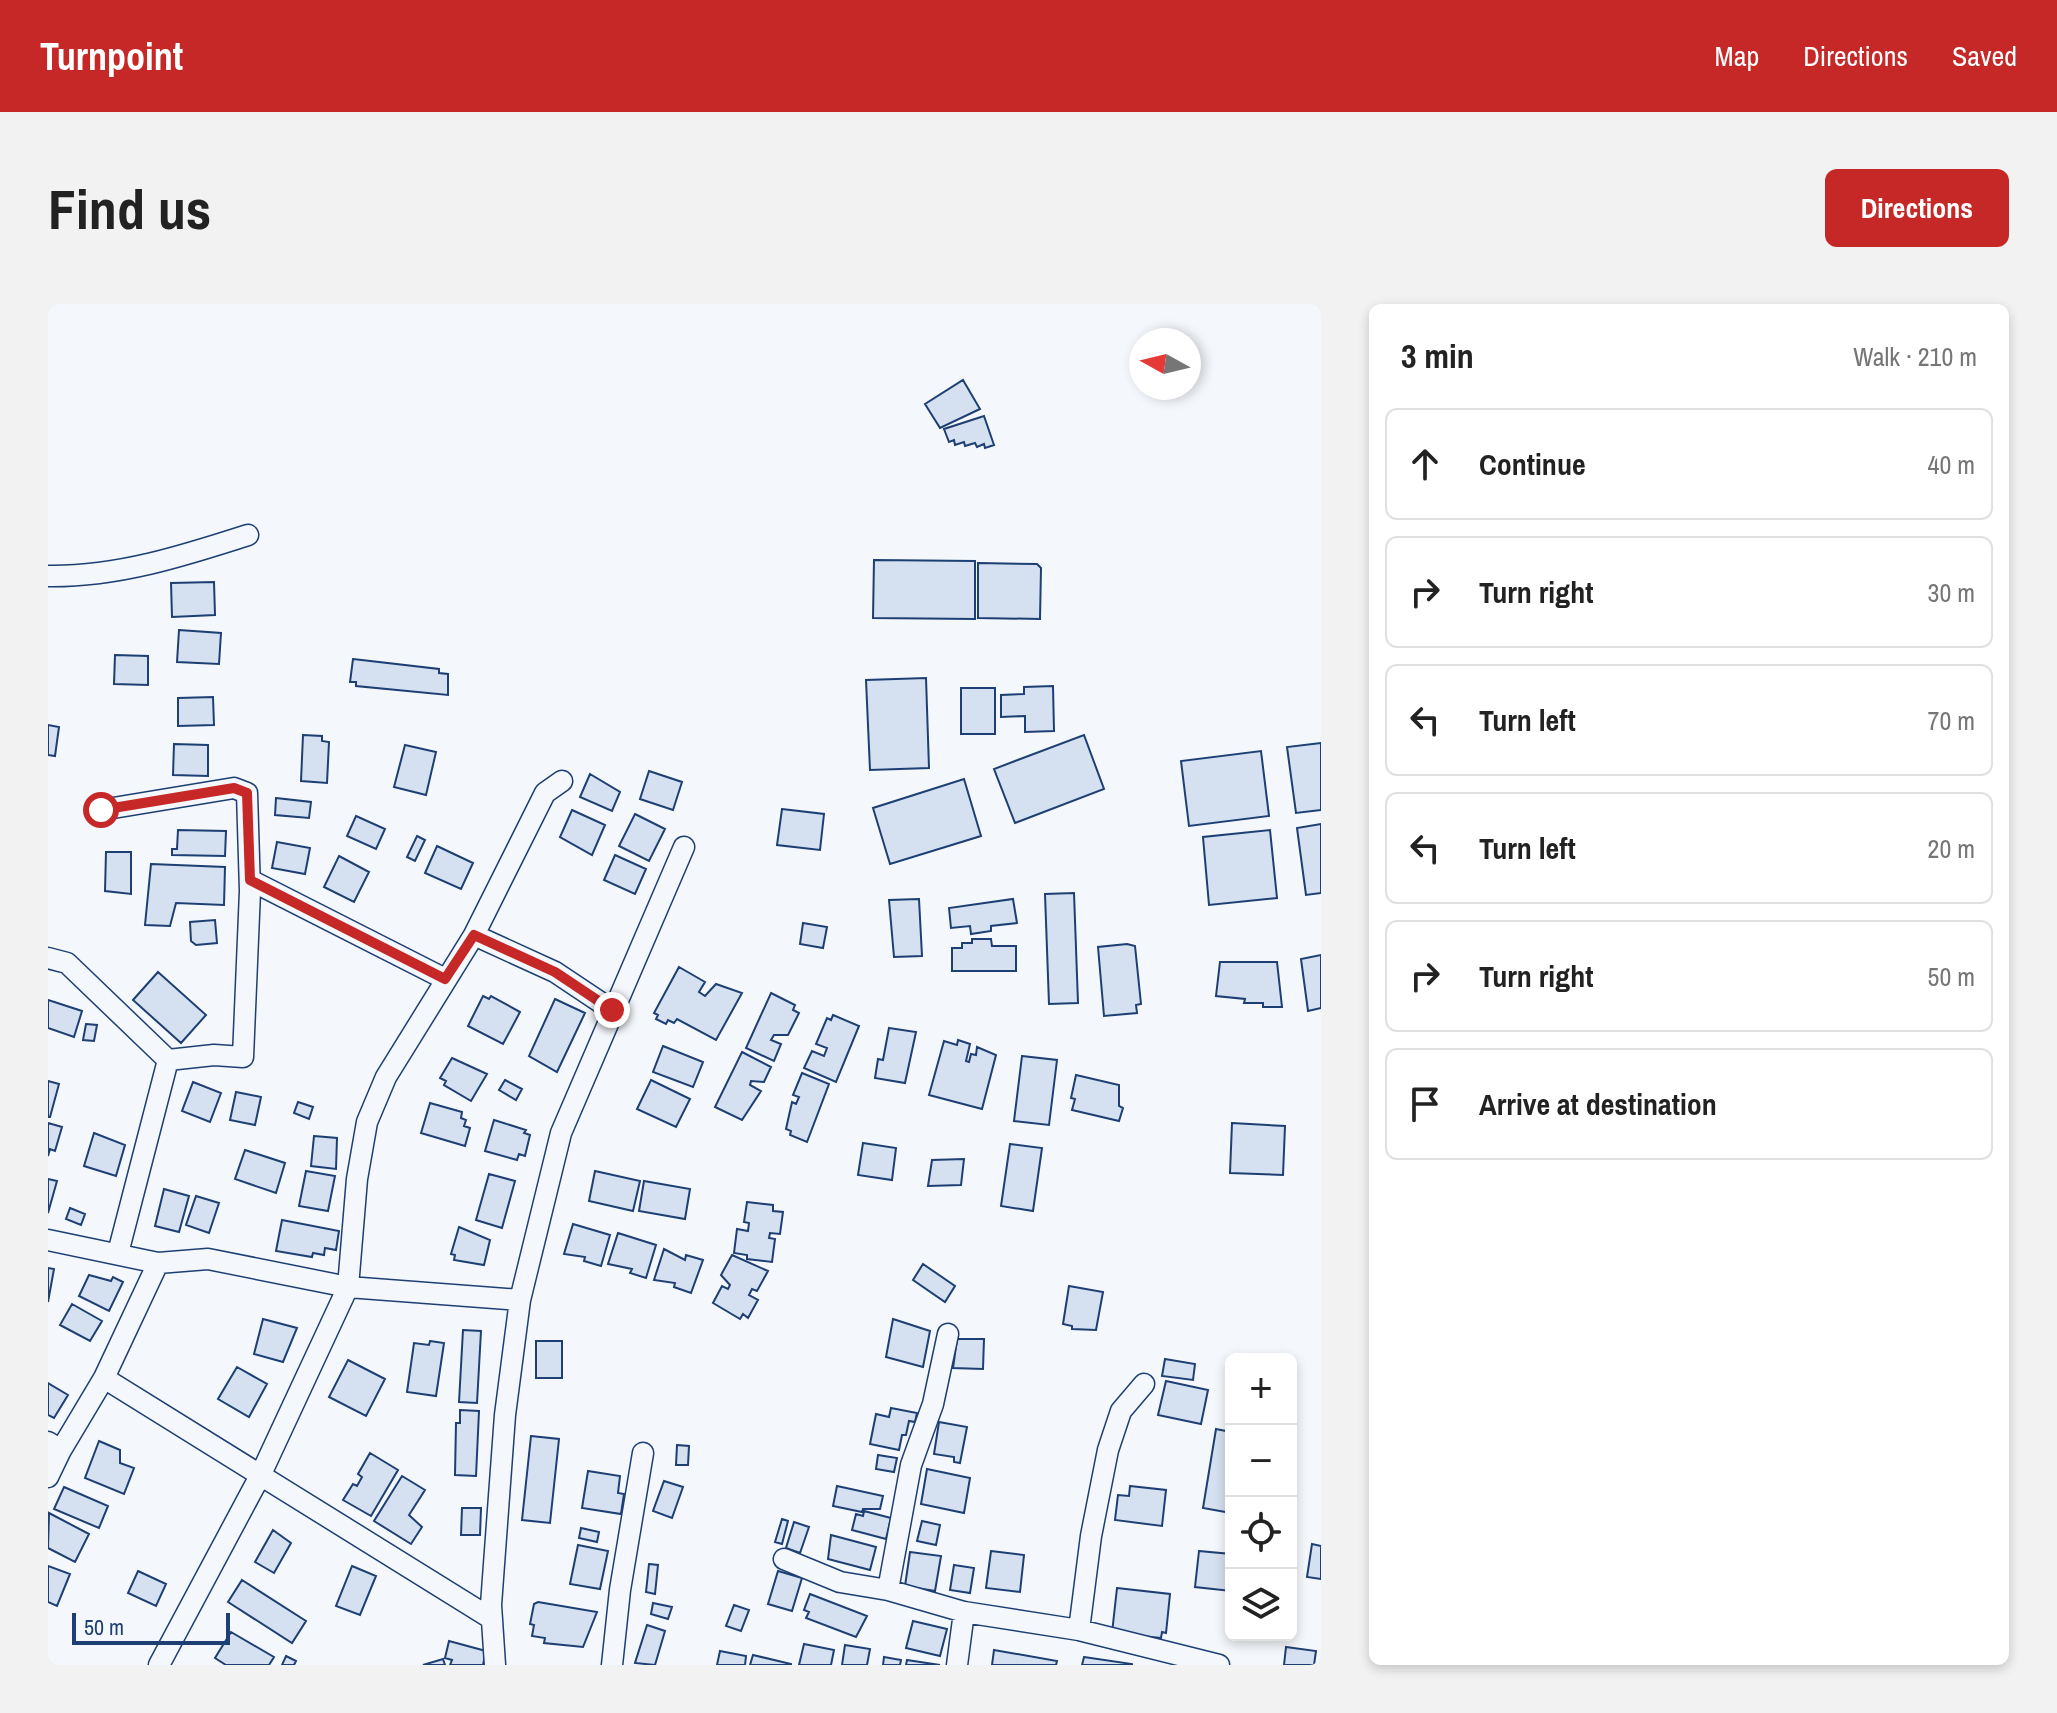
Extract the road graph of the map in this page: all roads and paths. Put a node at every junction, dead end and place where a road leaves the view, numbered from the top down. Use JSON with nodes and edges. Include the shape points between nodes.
{"nodes":[{"id":1,"x":248,"y":535,"type":"dead end"},
{"id":2,"x":48,"y":576,"type":"edge"},
{"id":3,"x":562,"y":781,"type":"dead end"},
{"id":4,"x":101,"y":810,"type":"dead end"},
{"id":5,"x":684,"y":847,"type":"dead end"},
{"id":6,"x":250,"y":880,"type":"junction"},
{"id":7,"x":474,"y":935,"type":"junction"},
{"id":8,"x":48,"y":958,"type":"edge"},
{"id":9,"x":445,"y":979,"type":"junction"},
{"id":10,"x":612,"y":1010,"type":"junction"},
{"id":11,"x":168,"y":1060,"type":"junction"},
{"id":12,"x":48,"y":1240,"type":"edge"},
{"id":13,"x":118,"y":1253,"type":"junction"},
{"id":14,"x":158,"y":1263,"type":"junction"},
{"id":15,"x":348,"y":1287,"type":"junction"},
{"id":16,"x":520,"y":1300,"type":"junction"},
{"id":17,"x":948,"y":1334,"type":"dead end"},
{"id":18,"x":104,"y":1378,"type":"junction"},
{"id":19,"x":1144,"y":1384,"type":"dead end"},
{"id":20,"x":54,"y":1446,"type":"edge"},
{"id":21,"x":643,"y":1453,"type":"dead end"},
{"id":22,"x":261,"y":1474,"type":"junction"},
{"id":23,"x":48,"y":1477,"type":"edge"},
{"id":24,"x":784,"y":1559,"type":"dead end"},
{"id":25,"x":888,"y":1590,"type":"junction"},
{"id":26,"x":964,"y":1612,"type":"junction"},
{"id":27,"x":492,"y":1619,"type":"junction"},
{"id":28,"x":1079,"y":1630,"type":"junction"},
{"id":29,"x":159,"y":1665,"type":"edge"},
{"id":30,"x":495,"y":1665,"type":"edge"},
{"id":31,"x":612,"y":1665,"type":"edge"},
{"id":32,"x":957,"y":1665,"type":"edge"},
{"id":33,"x":1219,"y":1665,"type":"edge"}],
"edges":[{"from":1,"to":2,"type":"street","via":[[172,559],[83,577]]},
{"from":3,"to":7,"type":"street","via":[[545,793]]},
{"from":4,"to":6,"type":"street","via":[[234,788],[247,793]]},
{"from":5,"to":10,"type":"street"},
{"from":6,"to":9,"type":"street"},
{"from":6,"to":11,"type":"street","via":[[243,1057]]},
{"from":7,"to":9,"type":"street"},
{"from":7,"to":10,"type":"street","via":[[555,972]]},
{"from":8,"to":11,"type":"street","via":[[67,963]]},
{"from":9,"to":15,"type":"street","via":[[386,1077],[367,1122]]},
{"from":10,"to":16,"type":"street","via":[[561,1133]]},
{"from":11,"to":13,"type":"street"},
{"from":12,"to":13,"type":"street"},
{"from":13,"to":14,"type":"street"},
{"from":14,"to":15,"type":"street","via":[[208,1259]]},
{"from":14,"to":18,"type":"street"},
{"from":15,"to":16,"type":"street"},
{"from":15,"to":22,"type":"street"},
{"from":16,"to":27,"type":"street","via":[[505,1415]]},
{"from":17,"to":25,"type":"street","via":[[933,1404],[911,1465]]},
{"from":18,"to":20,"type":"street"},
{"from":18,"to":22,"type":"street"},
{"from":19,"to":28,"type":"street","via":[[1121,1411],[1108,1450]]},
{"from":20,"to":23,"type":"street"},
{"from":21,"to":31,"type":"street"},
{"from":22,"to":27,"type":"street"},
{"from":22,"to":29,"type":"street"},
{"from":24,"to":25,"type":"street","via":[[840,1582]]},
{"from":25,"to":26,"type":"street"},
{"from":26,"to":28,"type":"street"},
{"from":26,"to":32,"type":"street"},
{"from":27,"to":30,"type":"street"},
{"from":28,"to":33,"type":"street"}]}
